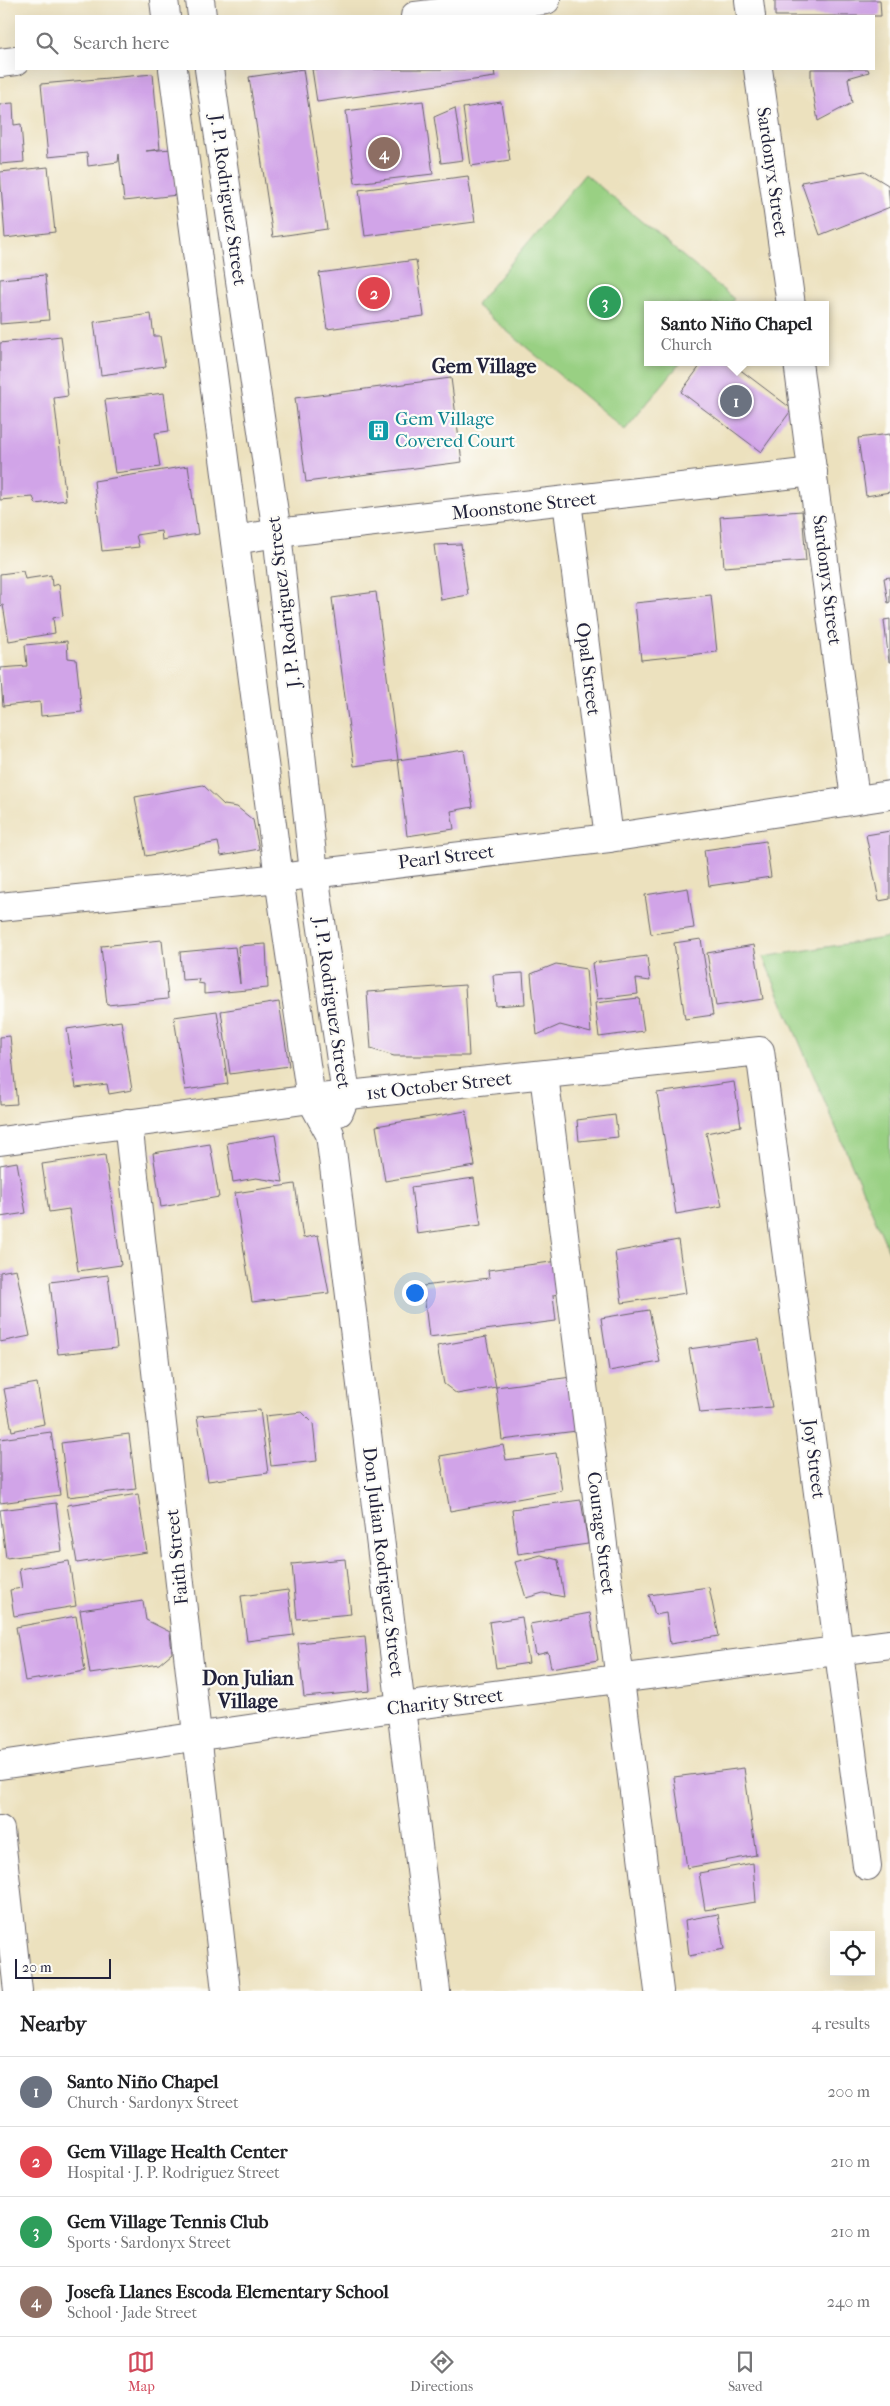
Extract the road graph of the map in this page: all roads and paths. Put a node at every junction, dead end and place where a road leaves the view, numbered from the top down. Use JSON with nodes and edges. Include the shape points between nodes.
{"nodes":[{"id":1,"x":164,"y":0,"type":"edge"},
{"id":2,"x":200,"y":0,"type":"edge"},
{"id":3,"x":546,"y":0,"type":"edge"},
{"id":4,"x":749,"y":0,"type":"edge"},
{"id":5,"x":498,"y":3,"type":"edge"},
{"id":6,"x":166,"y":15,"type":"edge"},
{"id":7,"x":202,"y":15,"type":"edge"},
{"id":8,"x":422,"y":15,"type":"edge"},
{"id":9,"x":751,"y":15,"type":"edge"},
{"id":10,"x":15,"y":62,"type":"edge"},
{"id":11,"x":0,"y":63,"type":"edge"},
{"id":12,"x":173,"y":70,"type":"edge"},
{"id":13,"x":209,"y":70,"type":"edge"},
{"id":14,"x":758,"y":70,"type":"edge"},
{"id":15,"x":790,"y":301,"type":"edge"},
{"id":16,"x":243,"y":305,"type":"junction"},
{"id":17,"x":205,"y":309,"type":"junction"},
{"id":18,"x":799,"y":366,"type":"edge"},
{"id":19,"x":814,"y":472,"type":"junction"},
{"id":20,"x":567,"y":501,"type":"junction"},
{"id":21,"x":277,"y":533,"type":"junction"},
{"id":22,"x":235,"y":540,"type":"junction"},
{"id":23,"x":293,"y":678,"type":"junction"},
{"id":24,"x":253,"y":682,"type":"junction"},
{"id":25,"x":890,"y":795,"type":"edge"},
{"id":26,"x":855,"y":799,"type":"junction"},
{"id":27,"x":609,"y":838,"type":"junction"},
{"id":28,"x":314,"y":873,"type":"junction"},
{"id":29,"x":279,"y":878,"type":"junction"},
{"id":30,"x":0,"y":906,"type":"edge"},
{"id":31,"x":760,"y":1051,"type":"joint"},
{"id":32,"x":544,"y":1075,"type":"junction"},
{"id":33,"x":346,"y":1095,"type":"junction"},
{"id":34,"x":311,"y":1099,"type":"junction"},
{"id":35,"x":128,"y":1123,"type":"junction"},
{"id":36,"x":330,"y":1134,"type":"junction"},
{"id":37,"x":0,"y":1141,"type":"edge"},
{"id":38,"x":890,"y":1644,"type":"edge"},
{"id":39,"x":839,"y":1651,"type":"junction"},
{"id":40,"x":620,"y":1680,"type":"junction"},
{"id":41,"x":401,"y":1707,"type":"junction"},
{"id":42,"x":197,"y":1736,"type":"junction"},
{"id":43,"x":0,"y":1766,"type":"edge"},
{"id":44,"x":0,"y":1830,"type":"edge"},
{"id":45,"x":867,"y":1866,"type":"dead end"},
{"id":46,"x":18,"y":1991,"type":"edge"},
{"id":47,"x":226,"y":1991,"type":"edge"},
{"id":48,"x":436,"y":1991,"type":"edge"},
{"id":49,"x":659,"y":1991,"type":"edge"}],
"edges":[{"from":1,"to":6,"type":"street"},
{"from":2,"to":7,"type":"street"},
{"from":3,"to":5,"type":"street"},
{"from":4,"to":9,"type":"street"},
{"from":5,"to":8,"type":"street"},
{"from":10,"to":11,"type":"street"},
{"from":12,"to":17,"type":"street","name":"J. P. Rodriguez Street"},
{"from":13,"to":16,"type":"street","name":"J. P. Rodriguez Street"},
{"from":14,"to":15,"type":"street","name":"Sardonyx Street"},
{"from":16,"to":17,"type":"street"},
{"from":16,"to":21,"type":"street","name":"J. P. Rodriguez Street"},
{"from":17,"to":22,"type":"street","name":"J. P. Rodriguez Street"},
{"from":18,"to":19,"type":"street","name":"Sardonyx Street"},
{"from":19,"to":20,"type":"street","name":"Moonstone Street"},
{"from":19,"to":26,"type":"street","name":"Sardonyx Street"},
{"from":20,"to":21,"type":"street","name":"Moonstone Street"},
{"from":20,"to":27,"type":"street","name":"Opal Street"},
{"from":21,"to":22,"type":"street","name":"Moonstone Street"},
{"from":21,"to":23,"type":"street","name":"J. P. Rodriguez Street"},
{"from":22,"to":24,"type":"street","name":"J. P. Rodriguez Street"},
{"from":23,"to":24,"type":"street"},
{"from":23,"to":28,"type":"street","name":"J. P. Rodriguez Street"},
{"from":24,"to":29,"type":"street","name":"J. P. Rodriguez Street"},
{"from":25,"to":26,"type":"street","name":"Pearl Street"},
{"from":26,"to":27,"type":"street","name":"Pearl Street"},
{"from":27,"to":28,"type":"street","name":"Pearl Street"},
{"from":28,"to":29,"type":"street","name":"Pearl Street"},
{"from":28,"to":33,"type":"street","name":"J. P. Rodriguez Street"},
{"from":29,"to":30,"type":"street","name":"Pearl Street"},
{"from":29,"to":34,"type":"street","name":"J. P. Rodriguez Street"},
{"from":31,"to":32,"type":"street","name":"1st October Street"},
{"from":31,"to":39,"type":"street","name":"Joy Street"},
{"from":32,"to":33,"type":"street","name":"1st October Street"},
{"from":32,"to":40,"type":"street","name":"Courage Street"},
{"from":33,"to":34,"type":"street","name":"1st October Street"},
{"from":33,"to":36,"type":"street","name":"J. P. Rodriguez Street"},
{"from":34,"to":35,"type":"street","name":"1st October Street"},
{"from":34,"to":36,"type":"street","name":"J. P. Rodriguez Street"},
{"from":35,"to":37,"type":"street","name":"1st October Street"},
{"from":35,"to":42,"type":"street","name":"Faith Street"},
{"from":36,"to":41,"type":"street","name":"Don Julian Rodriguez Street"},
{"from":38,"to":39,"type":"street","name":"Charity Street"},
{"from":39,"to":40,"type":"street","name":"Charity Street"},
{"from":39,"to":45,"type":"street","name":"Joy Street"},
{"from":40,"to":41,"type":"street","name":"Charity Street"},
{"from":40,"to":49,"type":"street","name":"Courage Street"},
{"from":41,"to":42,"type":"street","name":"Charity Street"},
{"from":41,"to":48,"type":"street","name":"Don Julian Rodriguez Street"},
{"from":42,"to":43,"type":"street","name":"Charity Street"},
{"from":42,"to":47,"type":"street","name":"Faith Street"},
{"from":44,"to":46,"type":"street"}]}
